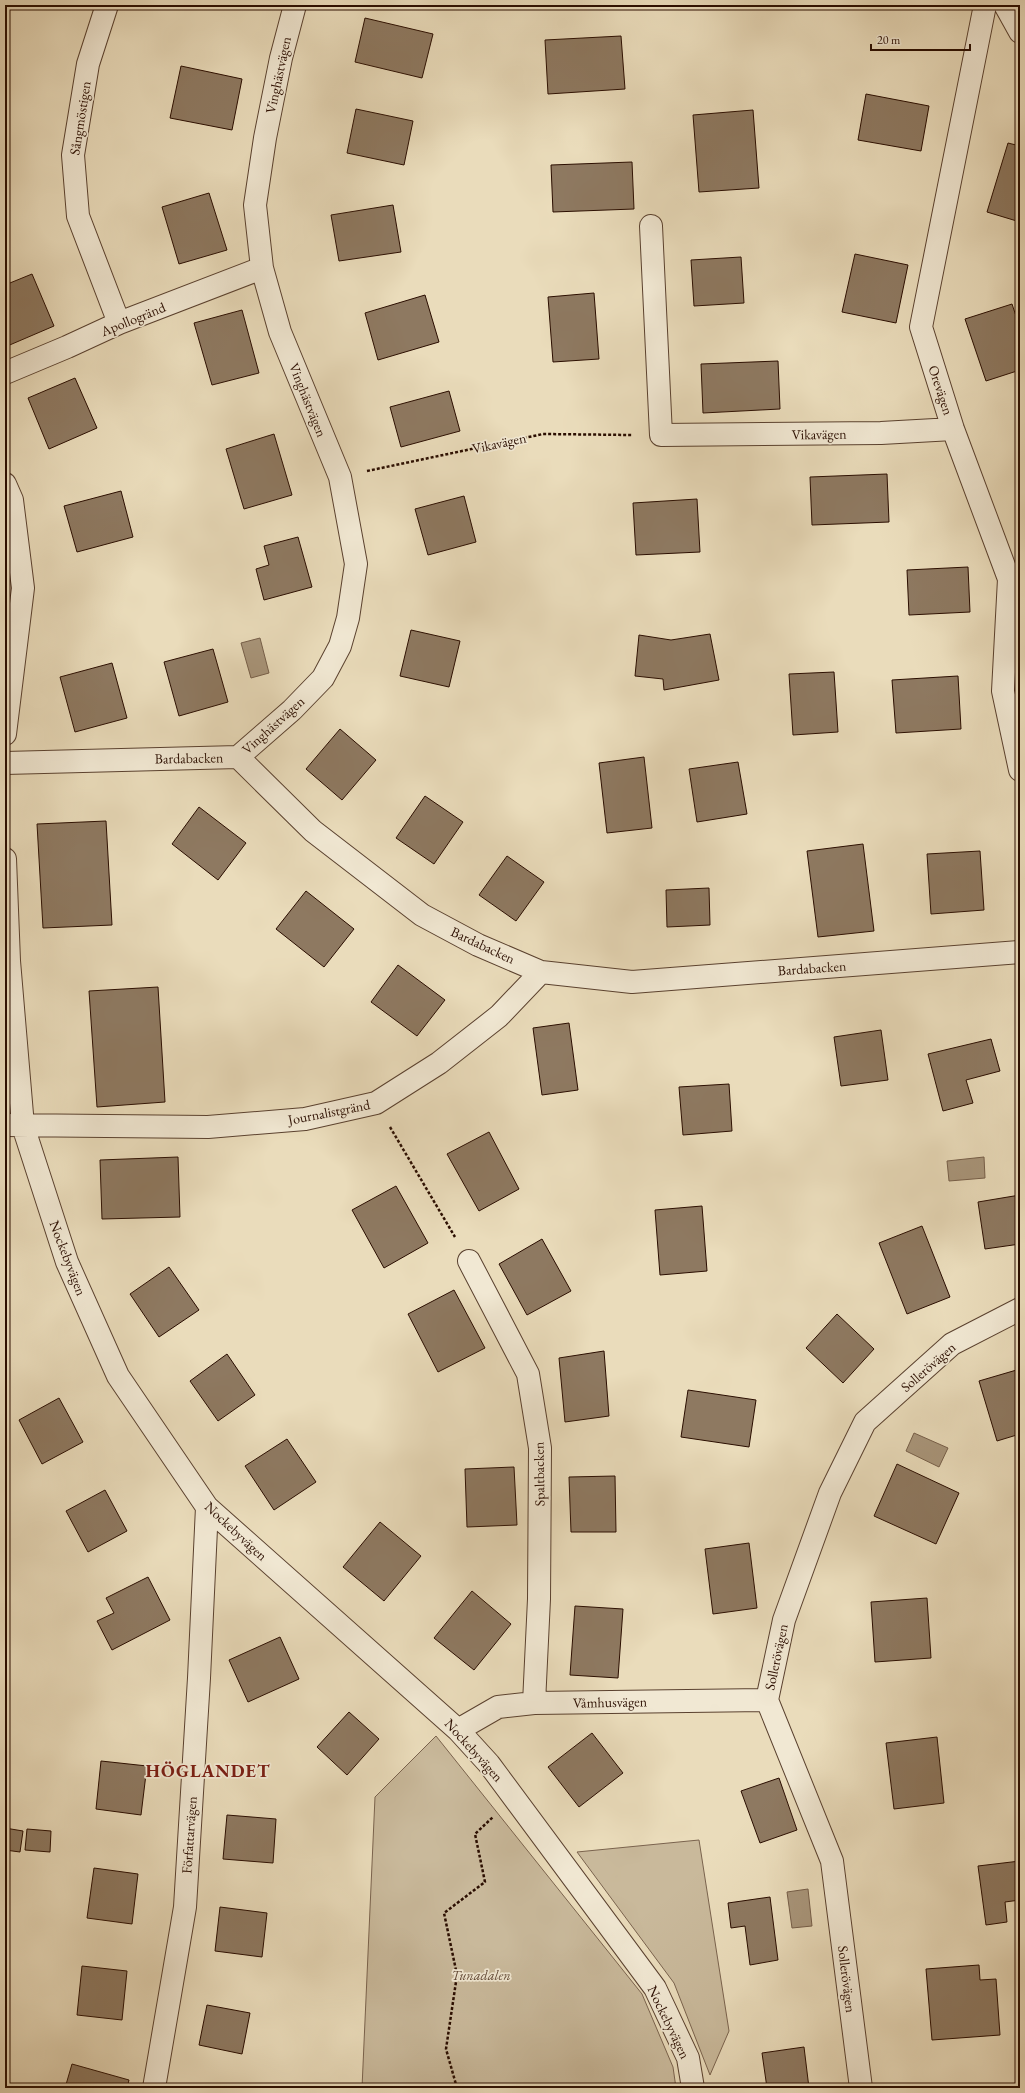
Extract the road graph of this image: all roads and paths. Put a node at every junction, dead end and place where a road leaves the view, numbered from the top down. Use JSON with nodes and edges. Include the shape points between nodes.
{"nodes":[{"id":1,"x":107,"y":5,"type":"edge"},
{"id":2,"x":295,"y":5,"type":"edge"},
{"id":3,"x":985,"y":5,"type":"edge"},
{"id":4,"x":1005,"y":5,"type":"edge"},
{"id":5,"x":1020,"y":32,"type":"edge"},
{"id":6,"x":651,"y":226,"type":"dead end"},
{"id":7,"x":262,"y":268,"type":"junction"},
{"id":8,"x":119,"y":323,"type":"junction"},
{"id":9,"x":5,"y":373,"type":"edge"},
{"id":10,"x":954,"y":428,"type":"junction"},
{"id":11,"x":661,"y":435,"type":"junction"},
{"id":12,"x":340,"y":477,"type":"junction"},
{"id":13,"x":5,"y":484,"type":"edge"},
{"id":14,"x":5,"y":732,"type":"edge"},
{"id":15,"x":238,"y":757,"type":"junction"},
{"id":16,"x":5,"y":763,"type":"edge"},
{"id":17,"x":1020,"y":770,"type":"edge"},
{"id":18,"x":5,"y":859,"type":"edge"},
{"id":19,"x":1020,"y":952,"type":"edge"},
{"id":20,"x":7,"y":962,"type":"edge"},
{"id":21,"x":542,"y":972,"type":"junction"},
{"id":22,"x":376,"y":1102,"type":"junction"},
{"id":23,"x":14,"y":1126,"type":"edge"},
{"id":24,"x":469,"y":1261,"type":"joint"},
{"id":25,"x":1020,"y":1309,"type":"edge"},
{"id":26,"x":207,"y":1508,"type":"junction"},
{"id":27,"x":767,"y":1700,"type":"junction"},
{"id":28,"x":534,"y":1703,"type":"junction"},
{"id":29,"x":458,"y":1730,"type":"junction"},
{"id":30,"x":515,"y":1798,"type":"junction"},
{"id":31,"x":154,"y":2088,"type":"edge"},
{"id":32,"x":457,"y":2088,"type":"edge"},
{"id":33,"x":692,"y":2088,"type":"edge"},
{"id":34,"x":861,"y":2088,"type":"edge"}],
"edges":[{"from":1,"to":8,"type":"street","name":"Sångmöstigen","via":[[88,64],[73,155],[78,216]]},
{"from":2,"to":7,"type":"street","name":"Vinghästvägen","via":[[280,58],[255,205]]},
{"from":3,"to":10,"type":"street","name":"Orevägen","via":[[921,327]]},
{"from":4,"to":5,"type":"street"},
{"from":6,"to":11,"type":"street"},
{"from":7,"to":8,"type":"street","name":"Apollogränd"},
{"from":7,"to":12,"type":"street","name":"Vinghästvägen","via":[[280,332]]},
{"from":8,"to":9,"type":"street","name":"Apollogränd"},
{"from":10,"to":11,"type":"street","name":"Vikavägen","via":[[881,433]]},
{"from":10,"to":17,"type":"street","name":"Orevägen","via":[[1009,579],[1003,691]]},
{"from":11,"to":12,"type":"path","name":"Vikavägen","via":[[543,434]]},
{"from":12,"to":15,"type":"street","name":"Vinghästvägen","via":[[356,564],[348,618],[340,646],[323,678],[292,710]]},
{"from":13,"to":14,"type":"street","via":[[12,500],[23,588]]},
{"from":15,"to":16,"type":"street","name":"Bardabacken"},
{"from":15,"to":21,"type":"street","name":"Bardabacken","via":[[312,831],[422,915],[478,945]]},
{"from":18,"to":20,"type":"street","name":"Nockebyvägen"},
{"from":19,"to":21,"type":"street","name":"Bardabacken","via":[[632,982]]},
{"from":20,"to":23,"type":"street","name":"Nockebyvägen"},
{"from":21,"to":22,"type":"street","name":"Journalistgränd","via":[[499,1016],[446,1058]]},
{"from":22,"to":23,"type":"street","name":"Journalistgränd","via":[[305,1119],[208,1127]]},
{"from":22,"to":24,"type":"path"},
{"from":23,"to":26,"type":"street","name":"Nockebyvägen","via":[[67,1262],[118,1376]]},
{"from":24,"to":28,"type":"street","name":"Spaltbacken","via":[[528,1374],[540,1448],[539,1599]]},
{"from":25,"to":27,"type":"street","name":"Sollerövägen","via":[[952,1344],[865,1422],[830,1493],[784,1620]]},
{"from":26,"to":29,"type":"street","name":"Nockebyvägen"},
{"from":26,"to":31,"type":"street","name":"Författarvägen","via":[[185,1907]]},
{"from":27,"to":28,"type":"street","name":"Våmhusvägen"},
{"from":27,"to":34,"type":"street","name":"Sollerövägen","via":[[832,1861]]},
{"from":28,"to":29,"type":"street","name":"Våmhusvägen","via":[[498,1707]]},
{"from":29,"to":30,"type":"street","name":"Nockebyvägen"},
{"from":30,"to":32,"type":"path","via":[[474,1834],[485,1882],[444,1913],[457,1975],[446,2049]]},
{"from":30,"to":33,"type":"street","name":"Nockebyvägen","via":[[655,1988],[688,2058]]}]}
